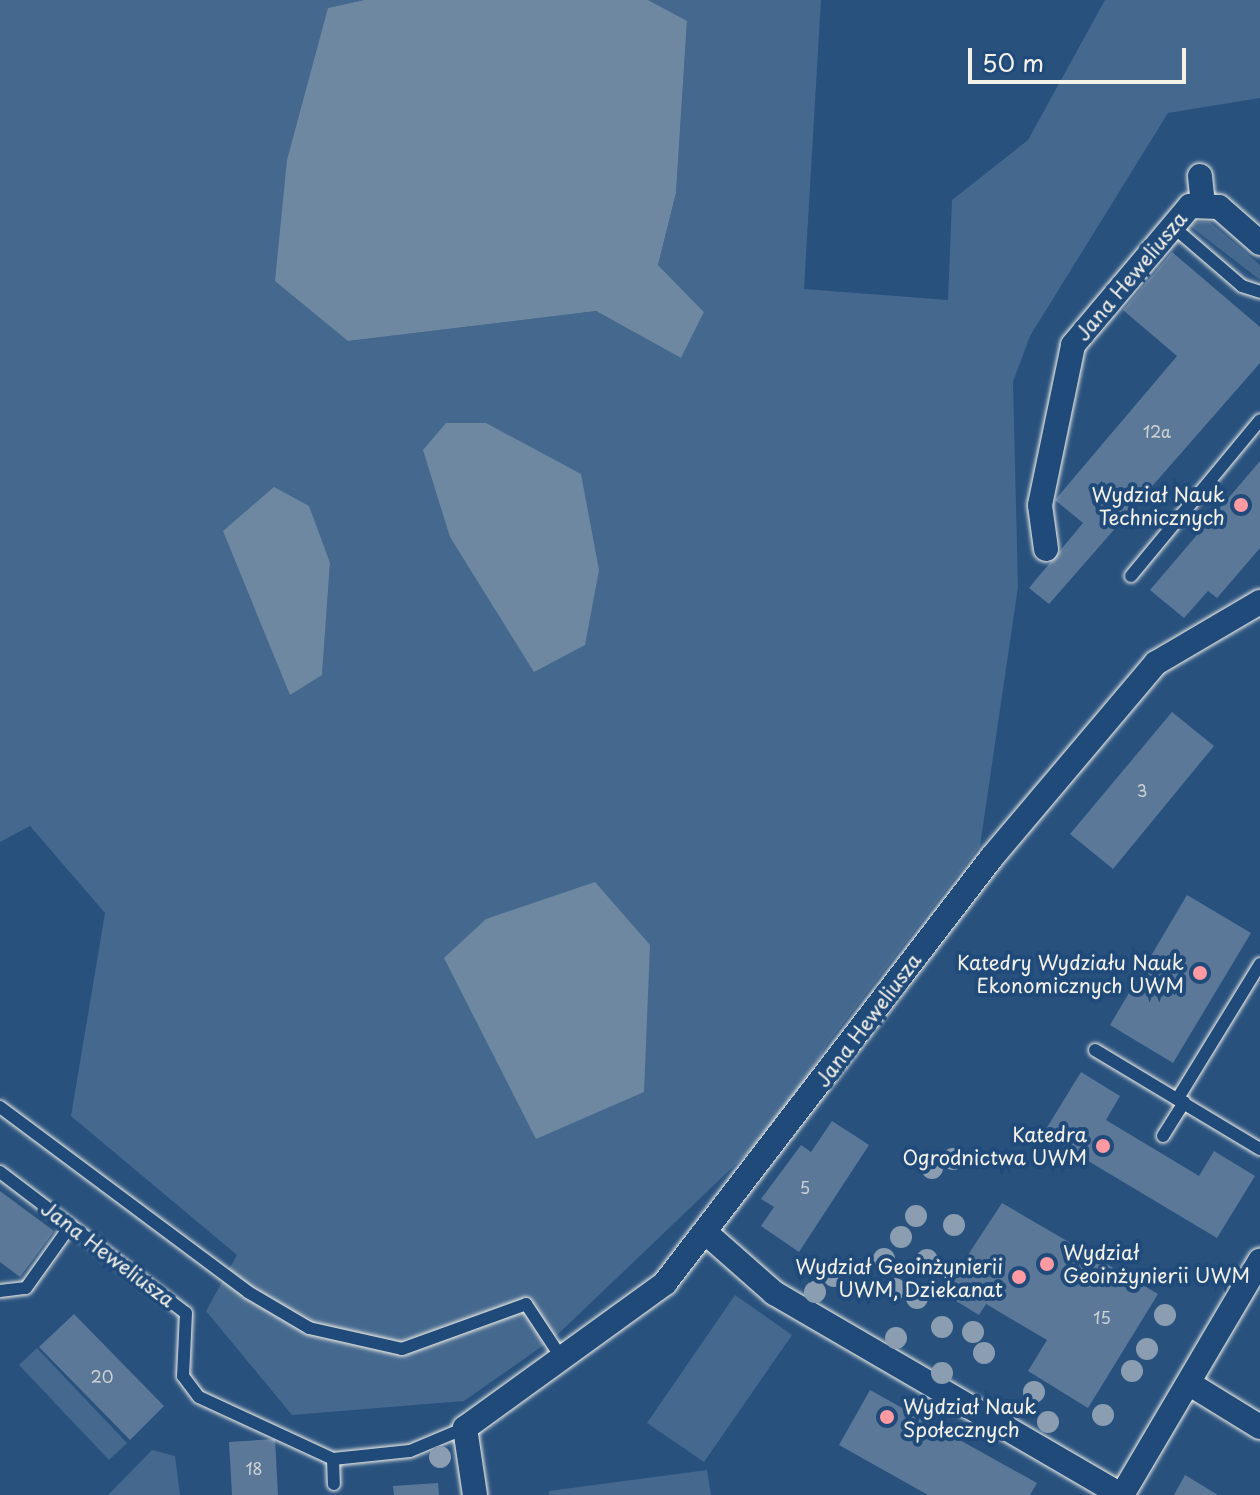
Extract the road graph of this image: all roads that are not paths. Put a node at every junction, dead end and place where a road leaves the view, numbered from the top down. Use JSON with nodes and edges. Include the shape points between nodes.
{"nodes":[{"id":1,"x":1200,"y":176,"type":"dead end"},
{"id":2,"x":1203,"y":206,"type":"junction"},
{"id":3,"x":1170,"y":224,"type":"junction"},
{"id":4,"x":1260,"y":243,"type":"edge"},
{"id":5,"x":1260,"y":292,"type":"edge"},
{"id":6,"x":1260,"y":420,"type":"edge"},
{"id":7,"x":1046,"y":549,"type":"dead end"},
{"id":8,"x":1131,"y":576,"type":"dead end"},
{"id":9,"x":1260,"y":602,"type":"edge"},
{"id":10,"x":1259,"y":966,"type":"edge"},
{"id":11,"x":1095,"y":1050,"type":"dead end"},
{"id":12,"x":1181,"y":1100,"type":"junction"},
{"id":13,"x":0,"y":1107,"type":"edge"},
{"id":14,"x":1163,"y":1136,"type":"dead end"},
{"id":15,"x":1260,"y":1149,"type":"edge"},
{"id":16,"x":0,"y":1172,"type":"edge"},
{"id":17,"x":71,"y":1225,"type":"junction"},
{"id":18,"x":706,"y":1233,"type":"junction"},
{"id":19,"x":1260,"y":1261,"type":"edge"},
{"id":20,"x":0,"y":1291,"type":"edge"},
{"id":21,"x":561,"y":1357,"type":"junction"},
{"id":22,"x":1190,"y":1384,"type":"junction"},
{"id":23,"x":1260,"y":1427,"type":"edge"},
{"id":24,"x":465,"y":1428,"type":"junction"},
{"id":25,"x":333,"y":1459,"type":"junction"},
{"id":26,"x":334,"y":1484,"type":"dead end"},
{"id":27,"x":475,"y":1495,"type":"edge"},
{"id":28,"x":1122,"y":1495,"type":"edge"}],
"edges":[{"from":1,"to":2,"type":"street","name":"Jana Heweliusza"},
{"from":2,"to":3,"type":"street","name":"Jana Heweliusza","via":[[1190,206]]},
{"from":2,"to":4,"type":"street","name":"Jana Heweliusza","via":[[1219,207]]},
{"from":3,"to":5,"type":"lane","via":[[1242,286]]},
{"from":3,"to":7,"type":"street","name":"Jana Heweliusza","via":[[1073,345],[1040,505]]},
{"from":6,"to":8,"type":"lane"},
{"from":9,"to":18,"type":"street","name":"Jana Heweliusza","via":[[1156,663],[992,857]]},
{"from":10,"to":12,"type":"lane"},
{"from":11,"to":12,"type":"lane"},
{"from":12,"to":14,"type":"lane"},
{"from":12,"to":15,"type":"lane"},
{"from":13,"to":21,"type":"lane","via":[[248,1292],[309,1328],[402,1349],[526,1304]]},
{"from":16,"to":17,"type":"lane","name":"Jana Heweliusza"},
{"from":17,"to":20,"type":"lane","via":[[26,1288]]},
{"from":17,"to":25,"type":"lane","name":"Jana Heweliusza","via":[[186,1313],[183,1376],[199,1397]]},
{"from":18,"to":21,"type":"street","name":"Jana Heweliusza","via":[[665,1283]]},
{"from":18,"to":28,"type":"street","via":[[774,1293]]},
{"from":19,"to":22,"type":"street"},
{"from":21,"to":24,"type":"street","name":"Jana Heweliusza"},
{"from":22,"to":23,"type":"street"},
{"from":22,"to":28,"type":"street"},
{"from":24,"to":25,"type":"lane","name":"Jana Heweliusza","via":[[410,1451]]},
{"from":24,"to":27,"type":"street"},
{"from":25,"to":26,"type":"lane"}]}
